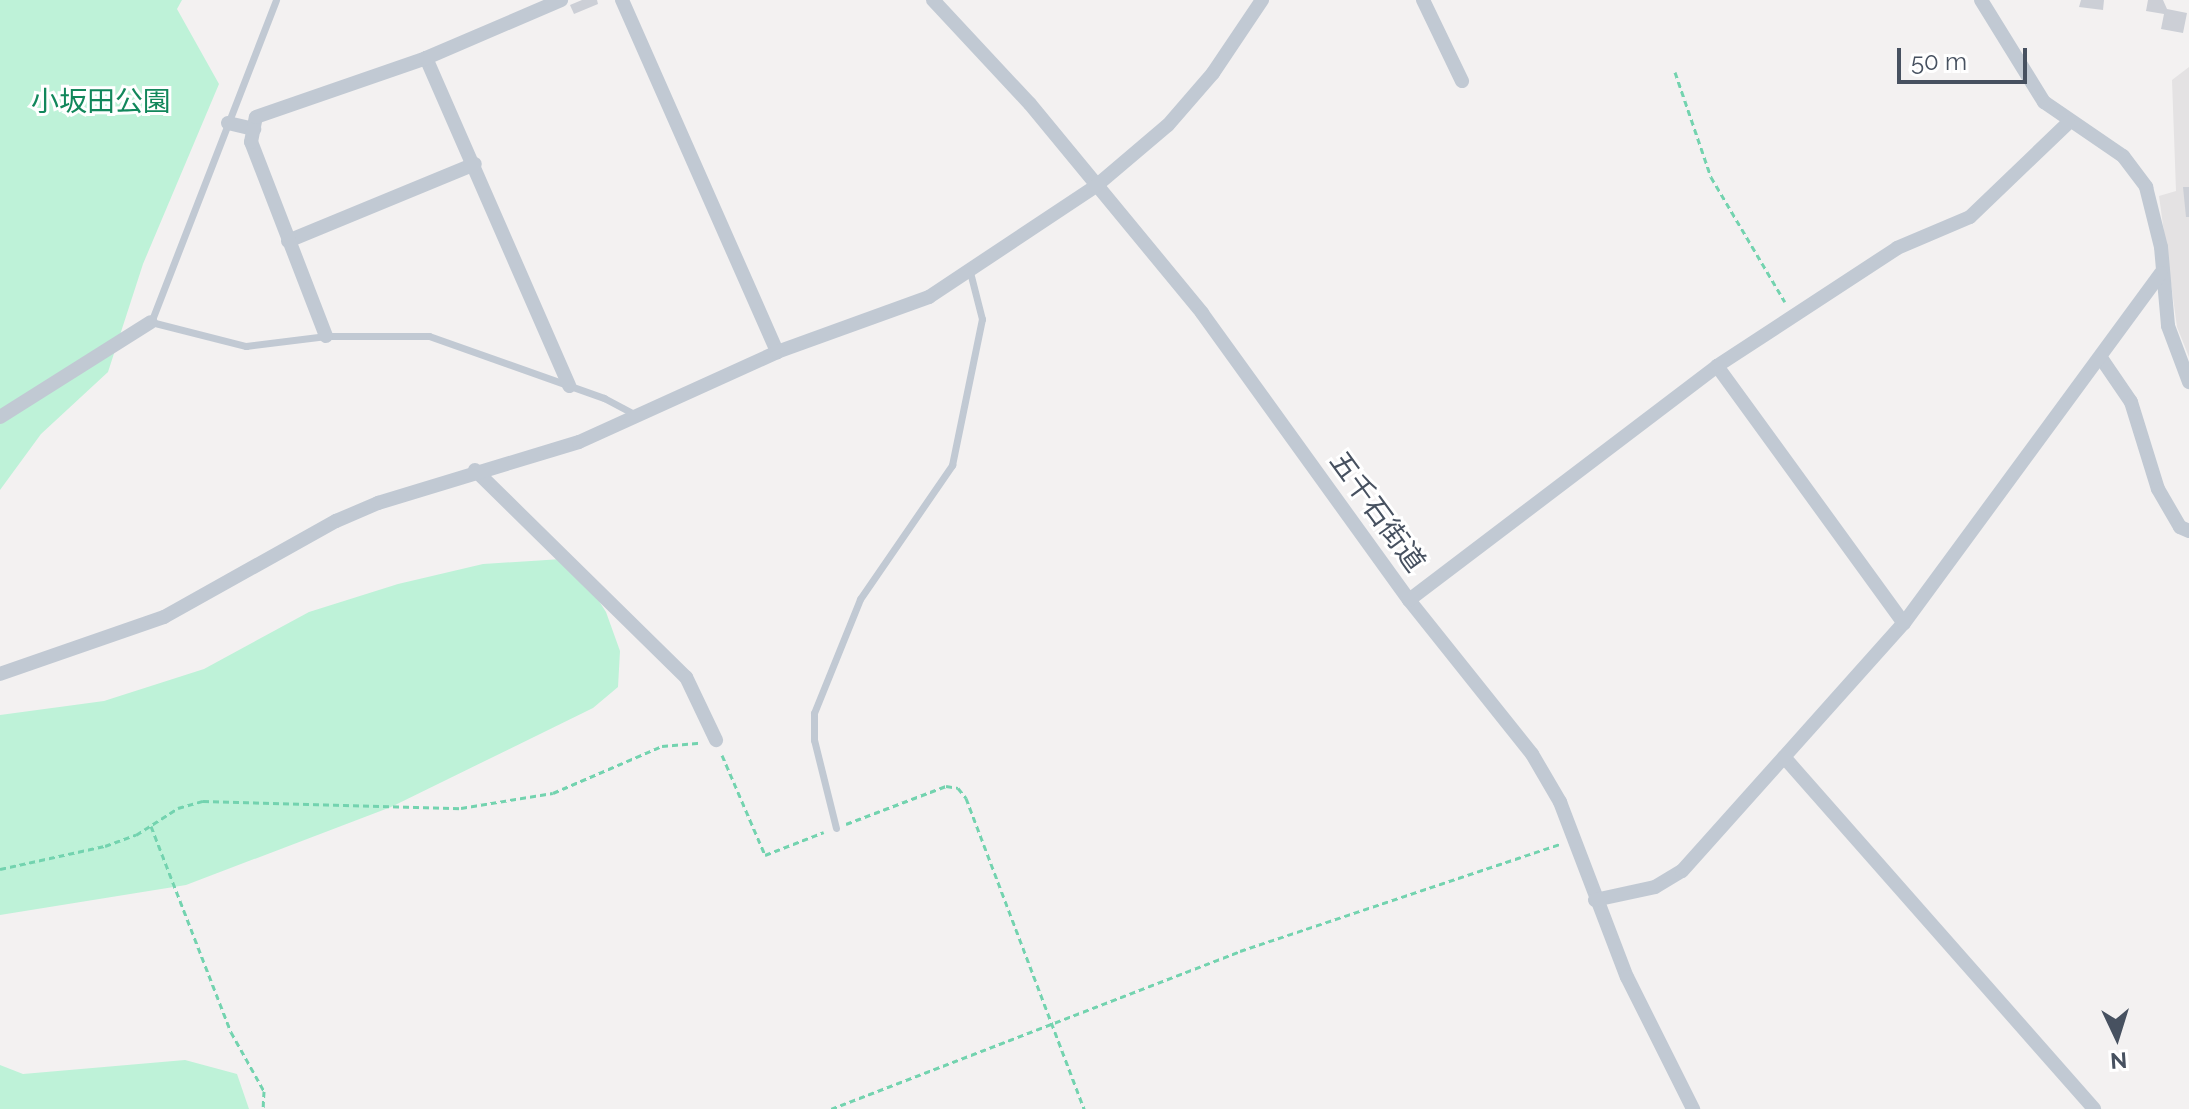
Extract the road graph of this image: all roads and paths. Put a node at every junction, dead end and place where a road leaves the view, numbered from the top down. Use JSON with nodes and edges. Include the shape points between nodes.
{"nodes":[{"id":1,"x":276,"y":0,"type":"edge"},
{"id":2,"x":561,"y":0,"type":"edge"},
{"id":3,"x":622,"y":0,"type":"edge"},
{"id":4,"x":933,"y":0,"type":"edge"},
{"id":5,"x":1262,"y":0,"type":"edge"},
{"id":6,"x":1423,"y":0,"type":"edge"},
{"id":7,"x":1981,"y":0,"type":"edge"},
{"id":8,"x":426,"y":58,"type":"junction"},
{"id":9,"x":1675,"y":72,"type":"dead end"},
{"id":10,"x":1462,"y":81,"type":"dead end"},
{"id":11,"x":228,"y":123,"type":"junction"},
{"id":12,"x":2068,"y":123,"type":"junction"},
{"id":13,"x":254,"y":129,"type":"junction"},
{"id":14,"x":475,"y":164,"type":"junction"},
{"id":15,"x":1096,"y":186,"type":"junction"},
{"id":16,"x":288,"y":241,"type":"junction"},
{"id":17,"x":970,"y":272,"type":"junction"},
{"id":18,"x":2161,"y":273,"type":"junction"},
{"id":19,"x":1793,"y":316,"type":"junction"},
{"id":20,"x":151,"y":322,"type":"junction"},
{"id":21,"x":326,"y":336,"type":"junction"},
{"id":22,"x":777,"y":352,"type":"junction"},
{"id":23,"x":2101,"y":358,"type":"junction"},
{"id":24,"x":1717,"y":366,"type":"junction"},
{"id":25,"x":2189,"y":382,"type":"edge"},
{"id":26,"x":569,"y":386,"type":"junction"},
{"id":27,"x":632,"y":413,"type":"junction"},
{"id":28,"x":0,"y":417,"type":"edge"},
{"id":29,"x":475,"y":470,"type":"junction"},
{"id":30,"x":2189,"y":531,"type":"edge"},
{"id":31,"x":1409,"y":600,"type":"junction"},
{"id":32,"x":1904,"y":623,"type":"junction"},
{"id":33,"x":0,"y":674,"type":"edge"},
{"id":34,"x":716,"y":740,"type":"junction"},
{"id":35,"x":1784,"y":757,"type":"junction"},
{"id":36,"x":151,"y":826,"type":"junction"},
{"id":37,"x":836,"y":828,"type":"junction"},
{"id":38,"x":1574,"y":839,"type":"junction"},
{"id":39,"x":0,"y":869,"type":"edge"},
{"id":40,"x":1595,"y":900,"type":"junction"},
{"id":41,"x":1052,"y":1026,"type":"junction"},
{"id":42,"x":263,"y":1109,"type":"edge"},
{"id":43,"x":831,"y":1109,"type":"edge"},
{"id":44,"x":1084,"y":1109,"type":"edge"},
{"id":45,"x":1693,"y":1109,"type":"edge"},
{"id":46,"x":2094,"y":1109,"type":"edge"}],
"edges":[{"from":1,"to":11,"type":"lane"},
{"from":2,"to":8,"type":"street"},
{"from":3,"to":22,"type":"street"},
{"from":4,"to":15,"type":"street","name":"五千石街道","via":[[1030,104]]},
{"from":5,"to":15,"type":"street","via":[[1213,73],[1168,125]]},
{"from":6,"to":10,"type":"street"},
{"from":7,"to":12,"type":"street","via":[[2037,92]]},
{"from":8,"to":13,"type":"street","via":[[256,117]]},
{"from":8,"to":14,"type":"street"},
{"from":9,"to":19,"type":"path","via":[[1711,177]]},
{"from":11,"to":13,"type":"street"},
{"from":11,"to":20,"type":"lane"},
{"from":12,"to":18,"type":"street","via":[[2123,156],[2146,187],[2161,247]]},
{"from":12,"to":19,"type":"street","via":[[1970,217],[1897,248]]},
{"from":13,"to":16,"type":"street","via":[[251,142]]},
{"from":14,"to":16,"type":"street"},
{"from":14,"to":26,"type":"street"},
{"from":15,"to":17,"type":"street"},
{"from":15,"to":31,"type":"street","name":"五千石街道","via":[[1202,313]]},
{"from":16,"to":21,"type":"street"},
{"from":17,"to":22,"type":"street","via":[[929,297]]},
{"from":17,"to":37,"type":"lane","via":[[982,319],[952,465],[860,599],[814,713],[814,740]]},
{"from":18,"to":23,"type":"street"},
{"from":18,"to":25,"type":"street","via":[[2168,326]]},
{"from":19,"to":24,"type":"street"},
{"from":20,"to":21,"type":"lane","via":[[246,346]]},
{"from":20,"to":28,"type":"street"},
{"from":21,"to":26,"type":"lane","via":[[429,336]]},
{"from":22,"to":27,"type":"street"},
{"from":23,"to":30,"type":"street","via":[[2131,402],[2158,489],[2180,527]]},
{"from":23,"to":32,"type":"street"},
{"from":24,"to":31,"type":"street"},
{"from":24,"to":32,"type":"street"},
{"from":26,"to":27,"type":"lane"},
{"from":27,"to":29,"type":"street","via":[[579,442]]},
{"from":29,"to":33,"type":"street","via":[[336,521],[164,617]]},
{"from":29,"to":34,"type":"street","via":[[686,677]]},
{"from":31,"to":38,"type":"street","name":"五千石街道","via":[[1532,754]]},
{"from":32,"to":35,"type":"street"},
{"from":34,"to":36,"type":"path","via":[[662,746],[553,793],[461,808],[430,811],[230,799],[178,808]]},
{"from":34,"to":37,"type":"path","via":[[765,855]]},
{"from":35,"to":40,"type":"street","via":[[1682,871],[1655,887]]},
{"from":35,"to":46,"type":"street"},
{"from":36,"to":39,"type":"path","via":[[105,846]]},
{"from":36,"to":42,"type":"path","via":[[231,1032],[264,1091]]},
{"from":37,"to":41,"type":"path","via":[[946,786],[958,788]]},
{"from":38,"to":40,"type":"street","name":"五千石街道"},
{"from":38,"to":41,"type":"path","via":[[1240,951]]},
{"from":40,"to":45,"type":"street","name":"五千石街道"},
{"from":41,"to":43,"type":"path"},
{"from":41,"to":44,"type":"path"}]}
